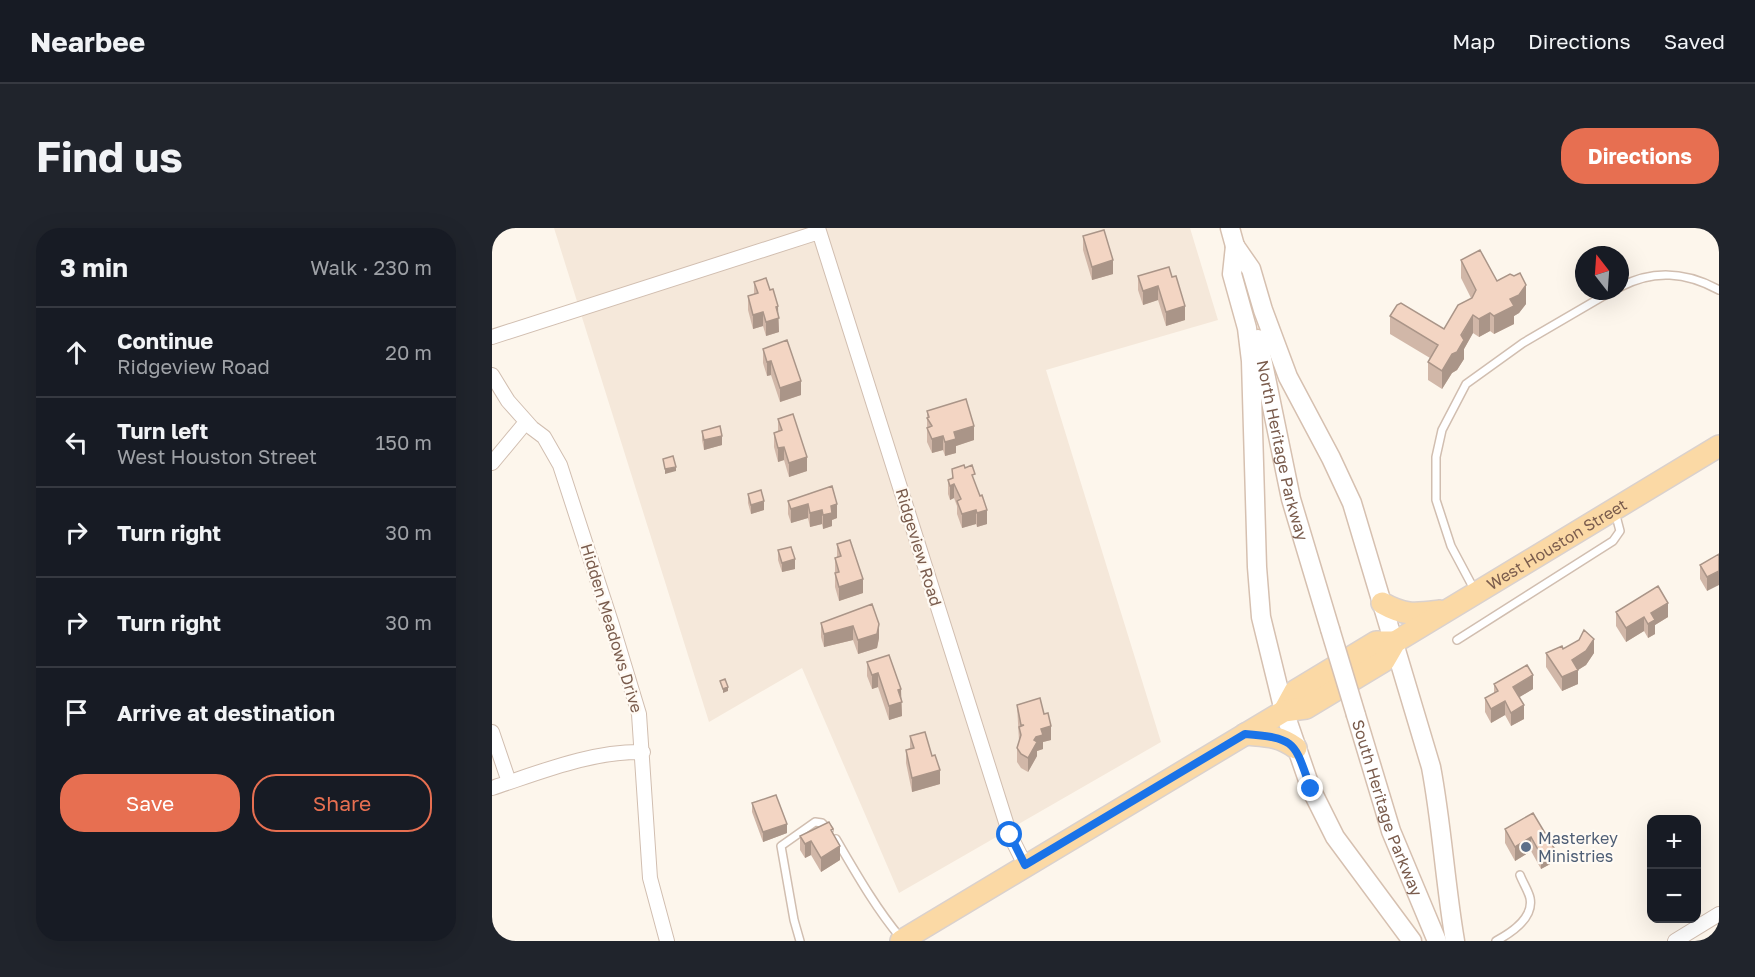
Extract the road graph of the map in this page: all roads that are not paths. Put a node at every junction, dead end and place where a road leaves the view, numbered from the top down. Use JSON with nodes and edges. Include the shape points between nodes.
{"nodes":[{"id":1,"x":818,"y":230,"type":"edge"},
{"id":2,"x":1233,"y":237,"type":"edge"},
{"id":3,"x":1629,"y":282,"type":"edge"},
{"id":4,"x":1719,"y":290,"type":"edge"},
{"id":5,"x":1597,"y":300,"type":"edge"},
{"id":6,"x":492,"y":337,"type":"edge"},
{"id":7,"x":492,"y":375,"type":"edge"},
{"id":8,"x":526,"y":422,"type":"junction"},
{"id":9,"x":1719,"y":446,"type":"edge"},
{"id":10,"x":492,"y":463,"type":"edge"},
{"id":11,"x":1614,"y":510,"type":"junction"},
{"id":12,"x":1476,"y":593,"type":"junction"},
{"id":13,"x":1382,"y":603,"type":"junction"},
{"id":14,"x":1447,"y":611,"type":"junction"},
{"id":15,"x":1457,"y":640,"type":"dead end"},
{"id":16,"x":1395,"y":642,"type":"junction"},
{"id":17,"x":1342,"y":671,"type":"joint"},
{"id":18,"x":1284,"y":711,"type":"junction"},
{"id":19,"x":492,"y":732,"type":"edge"},
{"id":20,"x":1245,"y":734,"type":"junction"},
{"id":21,"x":1296,"y":748,"type":"junction"},
{"id":22,"x":643,"y":752,"type":"junction"},
{"id":23,"x":509,"y":782,"type":"junction"},
{"id":24,"x":492,"y":788,"type":"edge"},
{"id":25,"x":1025,"y":865,"type":"junction"},
{"id":26,"x":1520,"y":875,"type":"dead end"},
{"id":27,"x":1719,"y":914,"type":"edge"},
{"id":28,"x":902,"y":940,"type":"edge"},
{"id":29,"x":667,"y":941,"type":"edge"},
{"id":30,"x":800,"y":941,"type":"edge"},
{"id":31,"x":1412,"y":941,"type":"edge"},
{"id":32,"x":1437,"y":941,"type":"edge"},
{"id":33,"x":1455,"y":941,"type":"edge"},
{"id":34,"x":1497,"y":941,"type":"edge"},
{"id":35,"x":1675,"y":941,"type":"edge"}],
"edges":[{"from":1,"to":6,"type":"street"},
{"from":1,"to":25,"type":"street","name":"Ridgeview Road","via":[[1010,835]]},
{"from":2,"to":13,"type":"main road","via":[[1251,269],[1288,377],[1352,503]]},
{"from":2,"to":17,"type":"main road","name":"North Heritage Parkway","bridge":true,"via":[[1253,313],[1291,499]]},
{"from":2,"to":18,"type":"main road","via":[[1232,274],[1247,328],[1251,361],[1261,616]]},
{"from":3,"to":4,"type":"lane","via":[[1666,274],[1702,281]]},
{"from":5,"to":12,"type":"lane","via":[[1523,343],[1466,384],[1442,430],[1436,457],[1436,500],[1450,546]]},
{"from":7,"to":8,"type":"street","name":"Hidden Meadows Drive"},
{"from":8,"to":10,"type":"street"},
{"from":8,"to":22,"type":"street","name":"Hidden Meadows Drive","via":[[544,437],[560,465],[639,714]]},
{"from":9,"to":11,"type":"main road","name":"West Houston Street"},
{"from":11,"to":12,"type":"main road","name":"West Houston Street"},
{"from":11,"to":15,"type":"lane","via":[[1620,531],[1613,542]]},
{"from":12,"to":14,"type":"main road","name":"West Houston Street"},
{"from":13,"to":14,"type":"main road","via":[[1409,614]]},
{"from":13,"to":16,"type":"main road"},
{"from":14,"to":16,"type":"main road","name":"West Houston Street"},
{"from":16,"to":18,"type":"main road","name":"West Houston Street","via":[[1384,661],[1306,708]]},
{"from":16,"to":33,"type":"main road","via":[[1431,767]]},
{"from":17,"to":32,"type":"main road","name":"South Heritage Parkway","bridge":true,"via":[[1391,831]]},
{"from":18,"to":20,"type":"main road","name":"West Houston Street"},
{"from":18,"to":21,"type":"main road"},
{"from":19,"to":23,"type":"street"},
{"from":20,"to":21,"type":"main road","via":[[1274,736]]},
{"from":20,"to":25,"type":"main road","name":"West Houston Street"},
{"from":21,"to":31,"type":"main road","via":[[1335,837]]},
{"from":22,"to":23,"type":"street","via":[[604,754]]},
{"from":22,"to":29,"type":"street","name":"Hidden Meadows Drive","via":[[650,878]]},
{"from":23,"to":24,"type":"street"},
{"from":25,"to":28,"type":"main road","name":"West Houston Street"},
{"from":26,"to":34,"type":"lane","via":[[1530,899],[1529,914]]},
{"from":27,"to":35,"type":"street"},
{"from":28,"to":30,"type":"lane","via":[[872,900],[833,834],[822,823],[815,822],[781,846]]}]}
